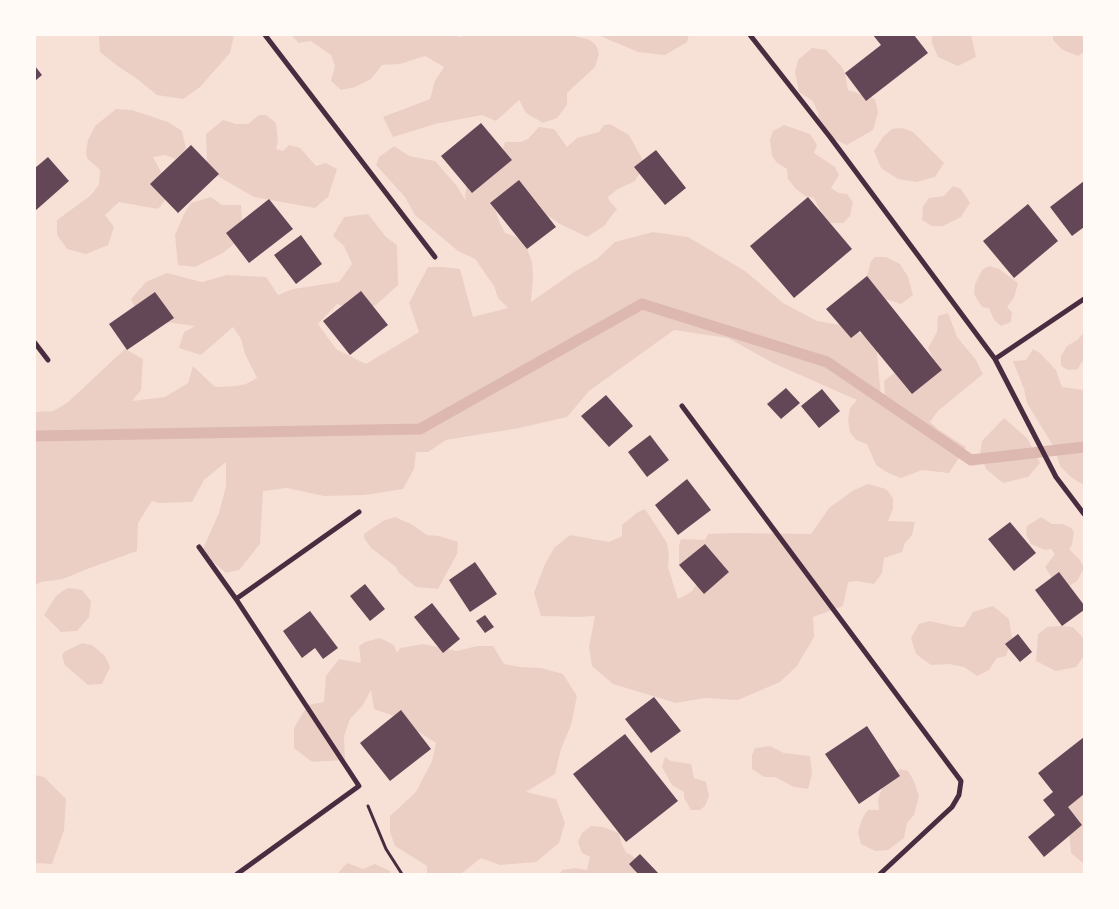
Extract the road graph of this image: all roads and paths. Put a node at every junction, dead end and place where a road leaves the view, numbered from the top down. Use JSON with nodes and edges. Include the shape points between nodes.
{"nodes":[{"id":1,"x":265,"y":35,"type":"edge"},
{"id":2,"x":750,"y":35,"type":"edge"},
{"id":3,"x":435,"y":257,"type":"dead end"},
{"id":4,"x":1084,"y":299,"type":"edge"},
{"id":5,"x":35,"y":343,"type":"edge"},
{"id":6,"x":995,"y":359,"type":"junction"},
{"id":7,"x":48,"y":360,"type":"dead end"},
{"id":8,"x":682,"y":406,"type":"dead end"},
{"id":9,"x":359,"y":512,"type":"dead end"},
{"id":10,"x":1084,"y":514,"type":"edge"},
{"id":11,"x":199,"y":547,"type":"dead end"},
{"id":12,"x":236,"y":599,"type":"junction"},
{"id":13,"x":360,"y":786,"type":"junction"},
{"id":14,"x":237,"y":874,"type":"edge"},
{"id":15,"x":402,"y":874,"type":"edge"},
{"id":16,"x":880,"y":874,"type":"edge"}],
"edges":[{"from":1,"to":3,"type":"street"},
{"from":2,"to":6,"type":"street"},
{"from":4,"to":6,"type":"street"},
{"from":5,"to":7,"type":"street"},
{"from":6,"to":10,"type":"street","via":[[1056,477]]},
{"from":8,"to":16,"type":"street","via":[[962,781],[952,806]]},
{"from":9,"to":12,"type":"street"},
{"from":11,"to":12,"type":"street"},
{"from":12,"to":13,"type":"street"},
{"from":13,"to":14,"type":"street"},
{"from":13,"to":15,"type":"path","via":[[386,849]]}]}
